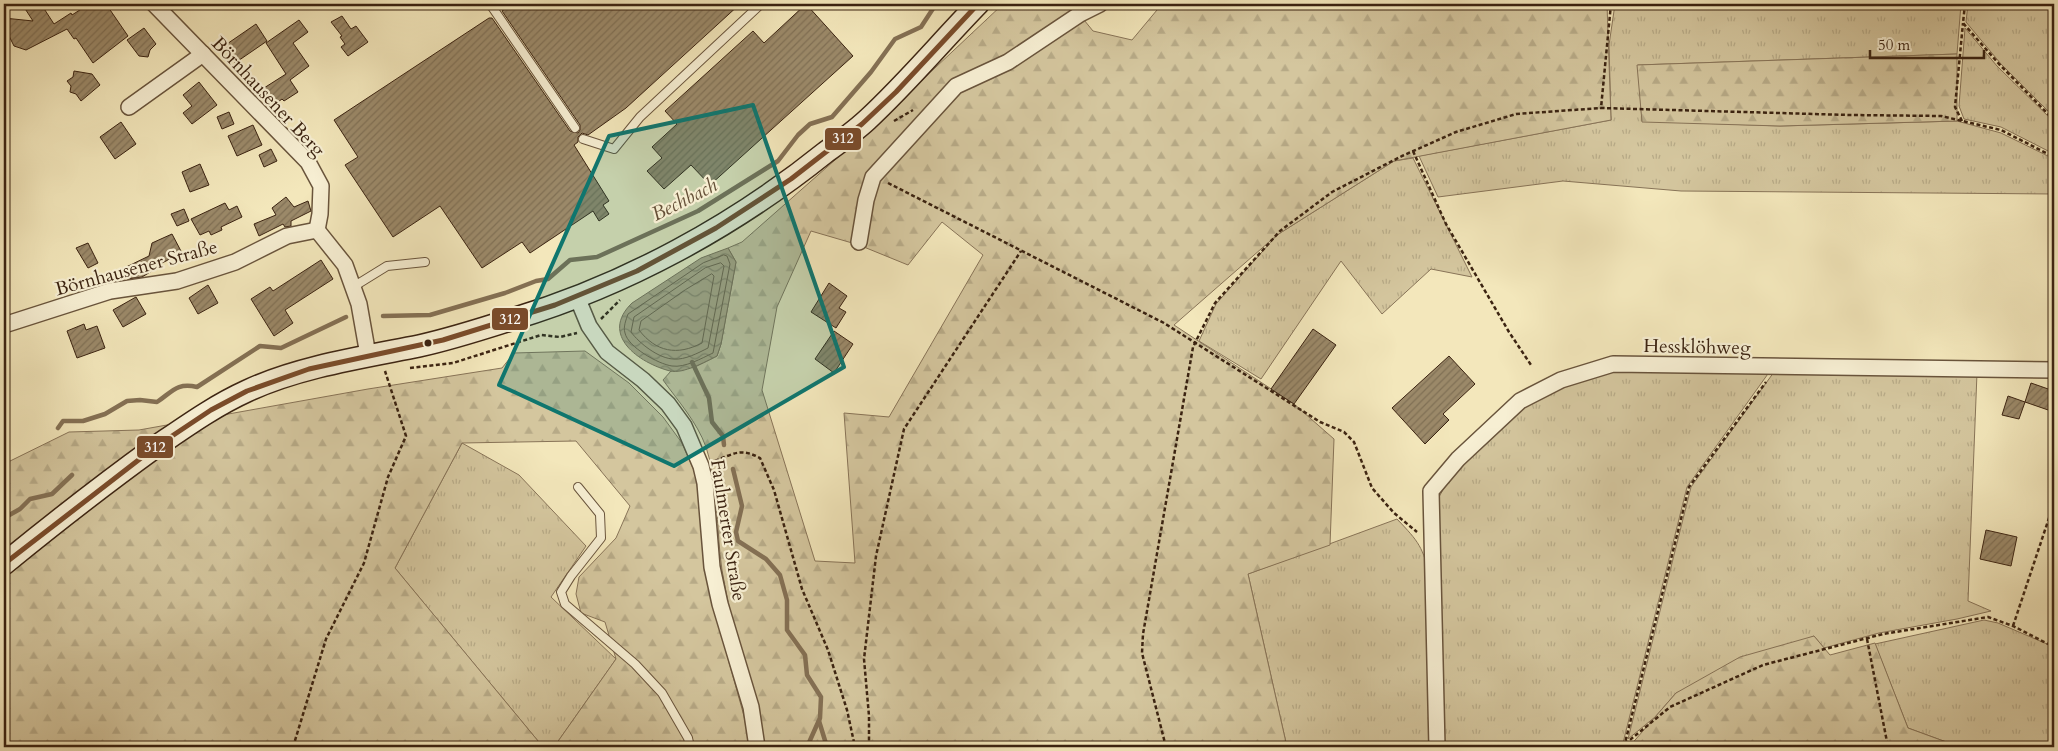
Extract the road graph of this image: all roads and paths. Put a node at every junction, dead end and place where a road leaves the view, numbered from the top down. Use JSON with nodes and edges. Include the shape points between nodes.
{"nodes":[{"id":1,"x":154,"y":4,"type":"edge"},
{"id":2,"x":371,"y":4,"type":"edge"},
{"id":3,"x":394,"y":4,"type":"edge"},
{"id":4,"x":490,"y":4,"type":"edge"},
{"id":5,"x":761,"y":4,"type":"edge"},
{"id":6,"x":978,"y":4,"type":"edge"},
{"id":7,"x":1100,"y":4,"type":"edge"},
{"id":8,"x":1611,"y":4,"type":"edge"},
{"id":9,"x":1965,"y":4,"type":"edge"},
{"id":10,"x":1964,"y":23,"type":"junction"},
{"id":11,"x":202,"y":54,"type":"junction"},
{"id":12,"x":129,"y":107,"type":"dead end"},
{"id":13,"x":1600,"y":108,"type":"junction"},
{"id":14,"x":2054,"y":120,"type":"edge"},
{"id":15,"x":1962,"y":121,"type":"junction"},
{"id":16,"x":575,"y":128,"type":"dead end"},
{"id":17,"x":582,"y":139,"type":"dead end"},
{"id":18,"x":1413,"y":151,"type":"junction"},
{"id":19,"x":2054,"y":157,"type":"edge"},
{"id":20,"x":873,"y":177,"type":"junction"},
{"id":21,"x":317,"y":230,"type":"junction"},
{"id":22,"x":859,"y":242,"type":"dead end"},
{"id":23,"x":1021,"y":251,"type":"junction"},
{"id":24,"x":425,"y":262,"type":"dead end"},
{"id":25,"x":353,"y":287,"type":"junction"},
{"id":26,"x":577,"y":297,"type":"junction"},
{"id":27,"x":4,"y":325,"type":"edge"},
{"id":28,"x":1196,"y":342,"type":"junction"},
{"id":29,"x":362,"y":356,"type":"junction"},
{"id":30,"x":1531,"y":365,"type":"dead end"},
{"id":31,"x":1776,"y":368,"type":"junction"},
{"id":32,"x":2054,"y":370,"type":"edge"},
{"id":33,"x":385,"y":371,"type":"dead end"},
{"id":34,"x":702,"y":466,"type":"junction"},
{"id":35,"x":578,"y":488,"type":"dead end"},
{"id":36,"x":2054,"y":503,"type":"edge"},
{"id":37,"x":1432,"y":539,"type":"junction"},
{"id":38,"x":4,"y":564,"type":"edge"},
{"id":39,"x":2013,"y":626,"type":"junction"},
{"id":40,"x":1867,"y":639,"type":"junction"},
{"id":41,"x":2054,"y":647,"type":"edge"},
{"id":42,"x":1625,"y":745,"type":"edge"},
{"id":43,"x":293,"y":747,"type":"edge"},
{"id":44,"x":690,"y":747,"type":"edge"},
{"id":45,"x":757,"y":747,"type":"edge"},
{"id":46,"x":854,"y":747,"type":"edge"},
{"id":47,"x":869,"y":747,"type":"edge"},
{"id":48,"x":1166,"y":747,"type":"edge"},
{"id":49,"x":1437,"y":747,"type":"edge"},
{"id":50,"x":1888,"y":747,"type":"edge"}],
"edges":[{"from":1,"to":11,"type":"street","name":"Börnhausener Berg"},
{"from":2,"to":3,"type":"lane"},
{"from":4,"to":16,"type":"lane"},
{"from":5,"to":17,"type":"lane","via":[[640,117],[614,149]]},
{"from":6,"to":26,"type":"main road","via":[[866,120],[801,173],[728,222],[644,268]]},
{"from":7,"to":20,"type":"street","via":[[1008,62],[956,86]]},
{"from":8,"to":13,"type":"path"},
{"from":9,"to":10,"type":"path"},
{"from":10,"to":14,"type":"path"},
{"from":10,"to":15,"type":"path","via":[[1956,107]]},
{"from":11,"to":12,"type":"street"},
{"from":11,"to":21,"type":"street","name":"Börnhausener Berg","via":[[308,162],[321,186]]},
{"from":13,"to":15,"type":"path","via":[[1941,116]]},
{"from":13,"to":18,"type":"path","via":[[1516,114],[1456,132]]},
{"from":15,"to":19,"type":"path","via":[[2001,130]]},
{"from":18,"to":28,"type":"path","via":[[1332,192],[1280,231],[1215,303]]},
{"from":18,"to":30,"type":"path","via":[[1446,224]]},
{"from":20,"to":22,"type":"street"},
{"from":20,"to":23,"type":"path"},
{"from":21,"to":25,"type":"street","via":[[345,265]]},
{"from":21,"to":27,"type":"street","name":"Börnhausener Straße","via":[[287,236],[235,262],[177,281],[110,291]]},
{"from":23,"to":28,"type":"path"},
{"from":23,"to":47,"type":"path","via":[[904,429],[876,556],[864,659]]},
{"from":24,"to":25,"type":"lane","via":[[387,266]]},
{"from":25,"to":29,"type":"street","via":[[359,304]]},
{"from":26,"to":29,"type":"main road","via":[[462,335]]},
{"from":26,"to":34,"type":"street","name":"Faulmerter Straße","via":[[589,326],[606,352],[668,404],[684,426]]},
{"from":28,"to":37,"type":"path","via":[[1320,422],[1344,432],[1354,442],[1372,488],[1394,514],[1414,531]]},
{"from":28,"to":48,"type":"path","via":[[1143,634],[1142,653]]},
{"from":29,"to":38,"type":"main road","via":[[284,377],[206,412],[104,484]]},
{"from":31,"to":32,"type":"street","name":"Hessklöhweg"},
{"from":31,"to":37,"type":"street","name":"Hessklöhweg","via":[[1613,364],[1561,380],[1520,401],[1458,459],[1431,491]]},
{"from":31,"to":42,"type":"path","via":[[1689,487]]},
{"from":33,"to":43,"type":"path","via":[[406,436],[388,476],[364,563],[326,639]]},
{"from":34,"to":45,"type":"street","name":"Faulmerter Straße","via":[[712,567],[751,707]]},
{"from":34,"to":46,"type":"path","via":[[748,451],[760,458],[774,490],[802,588],[828,650],[847,710]]},
{"from":35,"to":44,"type":"lane","via":[[600,514],[601,538],[561,592],[565,604],[635,664],[662,693]]},
{"from":36,"to":39,"type":"path"},
{"from":37,"to":49,"type":"street","name":"Hessklöhweg"},
{"from":39,"to":40,"type":"path","via":[[1988,617]]},
{"from":39,"to":41,"type":"path"},
{"from":40,"to":42,"type":"path","via":[[1763,665],[1670,707]]},
{"from":40,"to":50,"type":"path"}]}
